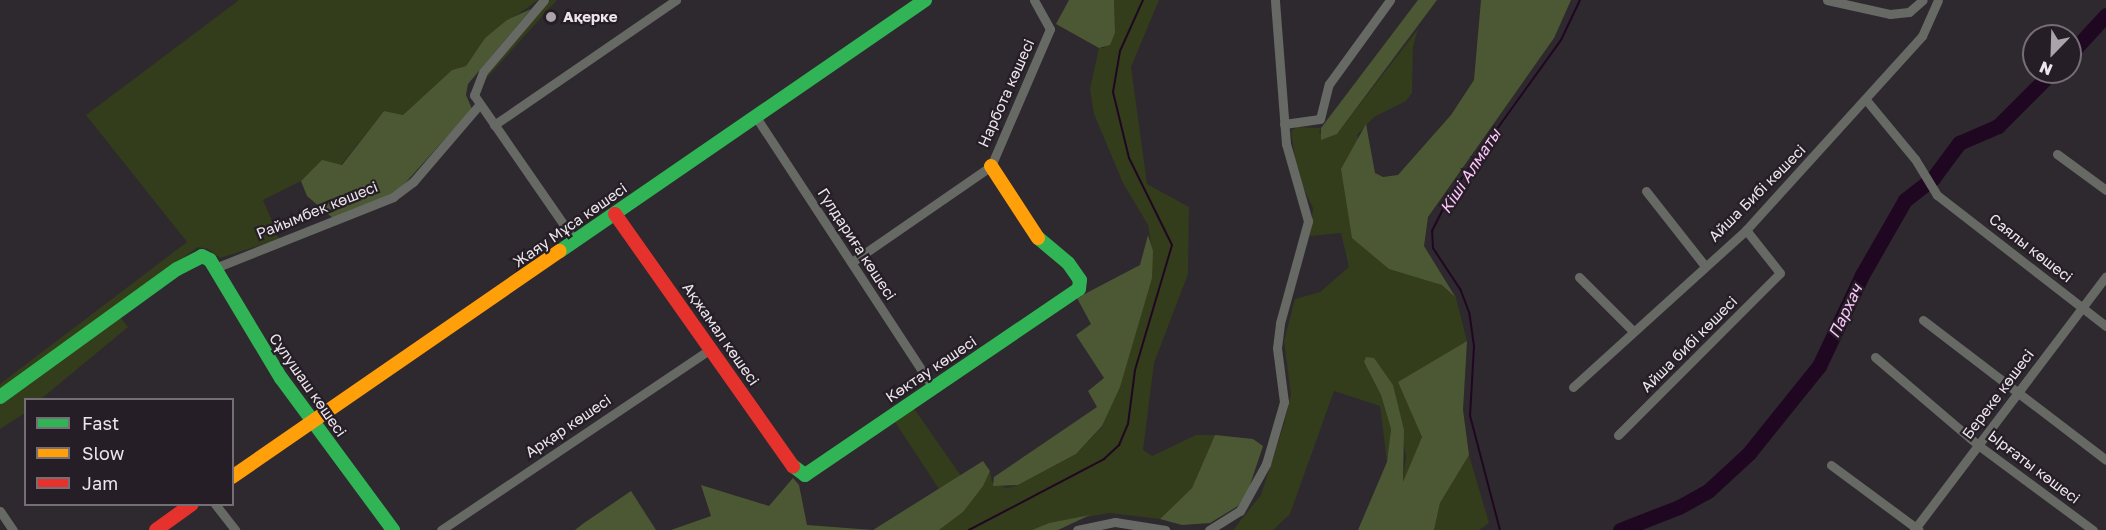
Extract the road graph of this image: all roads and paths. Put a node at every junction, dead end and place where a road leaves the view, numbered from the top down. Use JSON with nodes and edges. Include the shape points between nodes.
{"nodes":[{"id":1,"x":544,"y":0,"type":"edge"},
{"id":2,"x":676,"y":0,"type":"edge"},
{"id":3,"x":925,"y":0,"type":"edge"},
{"id":4,"x":1034,"y":0,"type":"edge"},
{"id":5,"x":1275,"y":0,"type":"edge"},
{"id":6,"x":1390,"y":0,"type":"edge"},
{"id":7,"x":1827,"y":0,"type":"edge"},
{"id":8,"x":1923,"y":0,"type":"edge"},
{"id":9,"x":1938,"y":0,"type":"edge"},
{"id":10,"x":1867,"y":101,"type":"junction"},
{"id":11,"x":479,"y":105,"type":"junction"},
{"id":12,"x":756,"y":117,"type":"junction"},
{"id":13,"x":1284,"y":124,"type":"junction"},
{"id":14,"x":494,"y":125,"type":"junction"},
{"id":15,"x":2057,"y":154,"type":"dead end"},
{"id":16,"x":991,"y":166,"type":"junction"},
{"id":17,"x":2106,"y":190,"type":"edge"},
{"id":18,"x":1646,"y":191,"type":"dead end"},
{"id":19,"x":615,"y":214,"type":"junction"},
{"id":20,"x":1746,"y":230,"type":"junction"},
{"id":21,"x":575,"y":241,"type":"junction"},
{"id":22,"x":852,"y":262,"type":"junction"},
{"id":23,"x":1705,"y":266,"type":"junction"},
{"id":24,"x":215,"y":268,"type":"junction"},
{"id":25,"x":2106,"y":276,"type":"edge"},
{"id":26,"x":1579,"y":277,"type":"dead end"},
{"id":27,"x":2082,"y":307,"type":"junction"},
{"id":28,"x":1923,"y":320,"type":"dead end"},
{"id":29,"x":2106,"y":326,"type":"edge"},
{"id":30,"x":1633,"y":331,"type":"junction"},
{"id":31,"x":712,"y":348,"type":"junction"},
{"id":32,"x":1875,"y":357,"type":"dead end"},
{"id":33,"x":933,"y":387,"type":"junction"},
{"id":34,"x":1573,"y":387,"type":"dead end"},
{"id":35,"x":2017,"y":392,"type":"junction"},
{"id":36,"x":0,"y":397,"type":"edge"},
{"id":37,"x":313,"y":422,"type":"junction"},
{"id":38,"x":1618,"y":435,"type":"dead end"},
{"id":39,"x":1978,"y":445,"type":"junction"},
{"id":40,"x":2106,"y":460,"type":"edge"},
{"id":41,"x":1831,"y":465,"type":"dead end"},
{"id":42,"x":800,"y":474,"type":"joint"},
{"id":43,"x":234,"y":476,"type":"edge"},
{"id":44,"x":189,"y":506,"type":"edge"},
{"id":45,"x":217,"y":506,"type":"edge"},
{"id":46,"x":0,"y":511,"type":"edge"},
{"id":47,"x":1916,"y":529,"type":"edge"},
{"id":48,"x":13,"y":530,"type":"edge"},
{"id":49,"x":156,"y":530,"type":"edge"},
{"id":50,"x":235,"y":530,"type":"edge"},
{"id":51,"x":393,"y":530,"type":"edge"},
{"id":52,"x":441,"y":530,"type":"edge"},
{"id":53,"x":1077,"y":530,"type":"edge"},
{"id":54,"x":1165,"y":530,"type":"edge"},
{"id":55,"x":1209,"y":530,"type":"edge"},
{"id":56,"x":2093,"y":530,"type":"edge"}],
"edges":[{"from":1,"to":11,"type":"street","via":[[478,80],[474,95]]},
{"from":2,"to":14,"type":"street"},
{"from":3,"to":12,"type":"street","name":"Жаяу Мұса көшесі"},
{"from":4,"to":16,"type":"street","name":"Нарбота көшесі","via":[[1050,29]]},
{"from":5,"to":13,"type":"street"},
{"from":6,"to":13,"type":"street","via":[[1329,84],[1320,119]]},
{"from":7,"to":8,"type":"street","via":[[1890,14],[1909,12]]},
{"from":9,"to":10,"type":"street","name":"Айша Бибі көшесі","via":[[1922,36]]},
{"from":10,"to":20,"type":"street","name":"Айша Бибі көшесі"},
{"from":10,"to":27,"type":"street","name":"Саялы көшесі","via":[[1915,159],[1937,195]]},
{"from":11,"to":14,"type":"street"},
{"from":11,"to":24,"type":"street","name":"Райымбек көшесі","via":[[402,191],[366,210]]},
{"from":12,"to":19,"type":"street","name":"Жаяу Мұса көшесі"},
{"from":12,"to":22,"type":"street","name":"Гүлдариға көшесі"},
{"from":13,"to":55,"type":"street","via":[[1291,171],[1308,221],[1279,331],[1282,409],[1259,482],[1240,512]]},
{"from":14,"to":21,"type":"street"},
{"from":15,"to":17,"type":"street"},
{"from":16,"to":22,"type":"street"},
{"from":16,"to":33,"type":"street","name":"Көктау көшесі","via":[[1031,230],[1068,264],[1080,286]]},
{"from":18,"to":23,"type":"street"},
{"from":19,"to":21,"type":"street","name":"Жаяу Мұса көшесі"},
{"from":19,"to":31,"type":"street","name":"Ақжамал көшесі"},
{"from":20,"to":23,"type":"street","name":"Айша Бибі көшесі"},
{"from":20,"to":38,"type":"street","name":"Айша бибі көшесі","via":[[1780,273]]},
{"from":21,"to":37,"type":"street","name":"Жаяу Мұса көшесі"},
{"from":22,"to":33,"type":"street","name":"Гүлдариға көшесі"},
{"from":23,"to":30,"type":"street","name":"Айша Бибі көшесі"},
{"from":24,"to":36,"type":"street","name":"Сұлушаш көшесі","via":[[202,256],[177,268]]},
{"from":24,"to":37,"type":"street","name":"Сұлушаш көшесі","via":[[258,342]]},
{"from":25,"to":27,"type":"street","name":"Береке көшесі"},
{"from":26,"to":30,"type":"street"},
{"from":27,"to":29,"type":"street","name":"Саялы көшесі"},
{"from":27,"to":35,"type":"street","name":"Береке көшесі"},
{"from":28,"to":35,"type":"street"},
{"from":30,"to":34,"type":"street","name":"Айша Бибі көшесі"},
{"from":31,"to":42,"type":"street","name":"Ақжамал көшесі"},
{"from":31,"to":52,"type":"street","name":"Арқар көшесі"},
{"from":32,"to":39,"type":"street","name":"Ырғаты көшесі"},
{"from":33,"to":42,"type":"street","name":"Көктау көшесі","via":[[805,475]]},
{"from":35,"to":39,"type":"street","name":"Береке көшесі"},
{"from":35,"to":40,"type":"street"},
{"from":37,"to":43,"type":"street","name":"Жаяу Мұса көшесі"},
{"from":37,"to":51,"type":"street","name":"Сұлушаш көшесі"},
{"from":39,"to":47,"type":"street","name":"Береке көшесі"},
{"from":39,"to":56,"type":"street","name":"Ырғаты көшесі"},
{"from":41,"to":47,"type":"street"},
{"from":44,"to":49,"type":"street"},
{"from":45,"to":50,"type":"street"},
{"from":46,"to":48,"type":"street"},
{"from":53,"to":54,"type":"street","via":[[1115,522]]}]}
